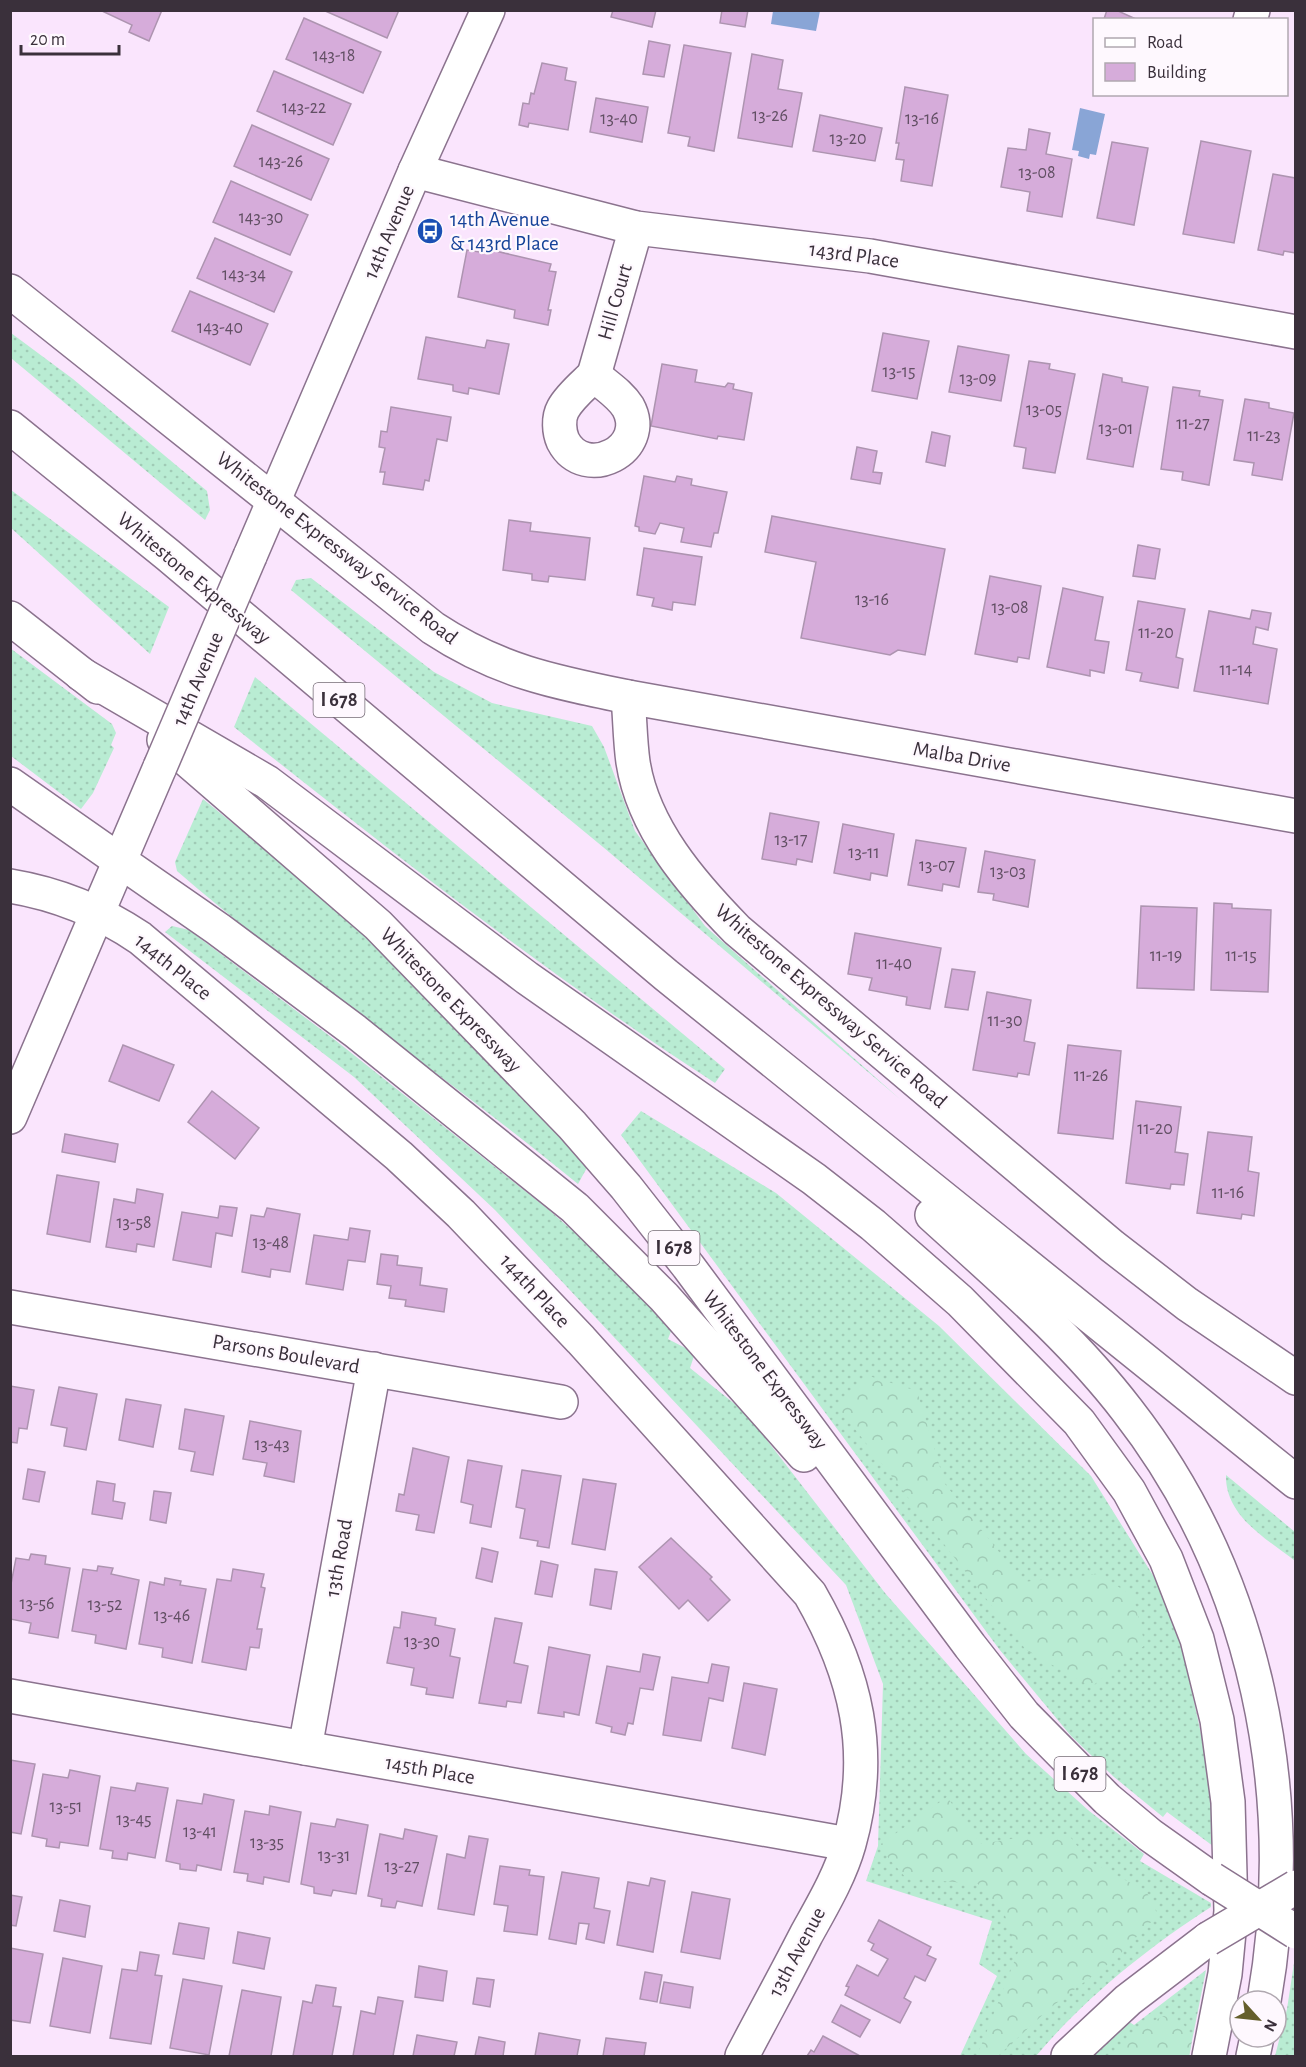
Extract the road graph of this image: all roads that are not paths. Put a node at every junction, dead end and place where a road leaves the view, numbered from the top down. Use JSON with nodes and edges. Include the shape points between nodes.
{"nodes":[{"id":1,"x":488,"y":10,"type":"edge"},
{"id":2,"x":415,"y":171,"type":"junction"},
{"id":3,"x":636,"y":228,"type":"junction"},
{"id":4,"x":10,"y":291,"type":"edge"},
{"id":5,"x":1296,"y":332,"type":"edge"},
{"id":6,"x":594,"y":375,"type":"dead end"},
{"id":7,"x":10,"y":427,"type":"edge"},
{"id":8,"x":274,"y":500,"type":"junction"},
{"id":9,"x":10,"y":618,"type":"edge"},
{"id":10,"x":81,"y":674,"type":"junction"},
{"id":11,"x":628,"y":697,"type":"junction"},
{"id":12,"x":10,"y":784,"type":"edge"},
{"id":13,"x":1296,"y":816,"type":"edge"},
{"id":14,"x":120,"y":861,"type":"junction"},
{"id":15,"x":10,"y":886,"type":"edge"},
{"id":16,"x":97,"y":913,"type":"junction"},
{"id":17,"x":666,"y":975,"type":"junction"},
{"id":18,"x":10,"y":1117,"type":"edge"},
{"id":19,"x":10,"y":1307,"type":"edge"},
{"id":20,"x":374,"y":1369,"type":"junction"},
{"id":21,"x":1296,"y":1378,"type":"edge"},
{"id":22,"x":561,"y":1402,"type":"dead end"},
{"id":23,"x":1296,"y":1482,"type":"edge"},
{"id":24,"x":970,"y":1646,"type":"junction"},
{"id":25,"x":10,"y":1696,"type":"edge"},
{"id":26,"x":305,"y":1748,"type":"junction"},
{"id":27,"x":849,"y":1844,"type":"junction"},
{"id":28,"x":1296,"y":1887,"type":"edge"},
{"id":29,"x":1296,"y":1932,"type":"edge"},
{"id":30,"x":1266,"y":1989,"type":"edge"},
{"id":31,"x":742,"y":2056,"type":"edge"},
{"id":32,"x":1068,"y":2056,"type":"edge"},
{"id":33,"x":1209,"y":2056,"type":"edge"}],
"edges":[{"from":1,"to":2,"type":"main road","name":"14th Avenue"},
{"from":2,"to":3,"type":"main road","name":"143rd Place"},
{"from":2,"to":8,"type":"main road","name":"14th Avenue"},
{"from":3,"to":5,"type":"main road","name":"143rd Place","via":[[870,256]]},
{"from":3,"to":6,"type":"main road","name":"Hill Court"},
{"from":4,"to":8,"type":"main road","name":"Whitestone Expressway Service Road"},
{"from":7,"to":17,"type":"main road","name":"Whitestone Expressway","number":"I 678"},
{"from":8,"to":11,"type":"main road","name":"Whitestone Expressway Service Road","via":[[454,642],[518,672]]},
{"from":8,"to":14,"type":"main road","name":"14th Avenue","bridge":true},
{"from":9,"to":10,"type":"main road","name":"Whitestone Expressway","number":"I 678"},
{"from":10,"to":24,"type":"main road","name":"Whitestone Expressway","number":"I 678","via":[[378,925],[572,1125],[688,1266]]},
{"from":10,"to":33,"type":"main road","via":[[267,782],[527,978],[814,1179],[960,1301],[1079,1422],[1129,1491],[1166,1559],[1197,1639],[1217,1720],[1228,1802],[1231,1911],[1225,1974]]},
{"from":11,"to":13,"type":"main road","name":"Malba Drive"},
{"from":11,"to":21,"type":"main road","name":"Whitestone Expressway Service Road","via":[[633,762],[646,806],[702,893],[737,930],[1112,1246],[1187,1304]]},
{"from":12,"to":14,"type":"main road"},
{"from":14,"to":16,"type":"main road","name":"14th Avenue"},
{"from":14,"to":24,"type":"main road","via":[[355,1031],[591,1223],[701,1337]]},
{"from":15,"to":16,"type":"main road","name":"144th Place","via":[[54,895]]},
{"from":16,"to":18,"type":"main road","name":"14th Avenue"},
{"from":16,"to":27,"type":"main road","name":"144th Place","via":[[140,938],[438,1192],[554,1311],[810,1594],[833,1635],[858,1716],[860,1765]]},
{"from":17,"to":23,"type":"main road","name":"Whitestone Expressway","number":"I 678"},
{"from":17,"to":30,"type":"main road","via":[[1064,1339],[1127,1409],[1186,1499],[1244,1634],[1268,1743],[1276,1866]]},
{"from":19,"to":20,"type":"main road","name":"Parsons Boulevard"},
{"from":20,"to":22,"type":"main road","name":"Parsons Boulevard"},
{"from":20,"to":26,"type":"main road","name":"13th Road"},
{"from":24,"to":29,"type":"main road","name":"Whitestone Expressway","number":"I 678","bridge":true,"via":[[1031,1722],[1085,1779],[1150,1835]]},
{"from":25,"to":26,"type":"main road","name":"145th Place"},
{"from":26,"to":27,"type":"main road","name":"145th Place"},
{"from":27,"to":31,"type":"main road","name":"13th Avenue","via":[[829,1893]]},
{"from":28,"to":32,"type":"main road","bridge":true,"via":[[1208,1939],[1128,2000]]}]}
